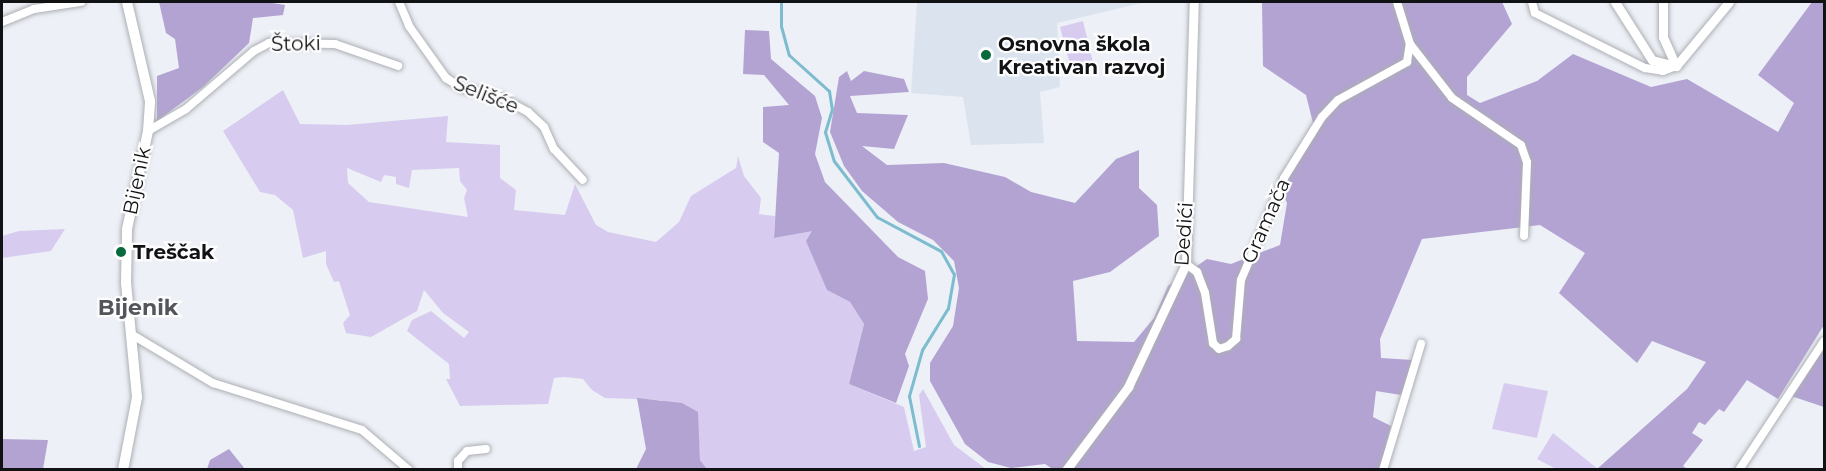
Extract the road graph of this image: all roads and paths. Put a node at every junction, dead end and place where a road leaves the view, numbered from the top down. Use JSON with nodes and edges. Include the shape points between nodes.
{"nodes":[{"id":1,"x":81,"y":2,"type":"edge"},
{"id":2,"x":127,"y":2,"type":"edge"},
{"id":3,"x":399,"y":2,"type":"edge"},
{"id":4,"x":1194,"y":2,"type":"edge"},
{"id":5,"x":1396,"y":2,"type":"edge"},
{"id":6,"x":1532,"y":2,"type":"edge"},
{"id":7,"x":1615,"y":2,"type":"edge"},
{"id":8,"x":1663,"y":2,"type":"edge"},
{"id":9,"x":1730,"y":2,"type":"edge"},
{"id":10,"x":2,"y":22,"type":"edge"},
{"id":11,"x":1410,"y":44,"type":"junction"},
{"id":12,"x":398,"y":66,"type":"dead end"},
{"id":13,"x":1676,"y":66,"type":"junction"},
{"id":14,"x":148,"y":131,"type":"junction"},
{"id":15,"x":583,"y":180,"type":"dead end"},
{"id":16,"x":1524,"y":236,"type":"dead end"},
{"id":17,"x":1186,"y":264,"type":"junction"},
{"id":18,"x":131,"y":334,"type":"junction"},
{"id":19,"x":1824,"y":341,"type":"edge"},
{"id":20,"x":1421,"y":344,"type":"dead end"},
{"id":21,"x":486,"y":449,"type":"dead end"},
{"id":22,"x":123,"y":470,"type":"edge"},
{"id":23,"x":409,"y":470,"type":"edge"},
{"id":24,"x":458,"y":470,"type":"edge"},
{"id":25,"x":1066,"y":470,"type":"edge"},
{"id":26,"x":1383,"y":470,"type":"edge"},
{"id":27,"x":1739,"y":470,"type":"edge"}],
"edges":[{"from":1,"to":10,"type":"street","via":[[34,9]]},
{"from":2,"to":14,"type":"main road","name":"Bijenik","via":[[149,82]]},
{"from":3,"to":15,"type":"street","name":"Selišće","via":[[409,26],[446,78],[462,88],[498,96],[528,112],[544,127],[554,149]]},
{"from":4,"to":17,"type":"street","name":"Dedići"},
{"from":5,"to":11,"type":"street"},
{"from":6,"to":13,"type":"street","via":[[1535,13],[1645,68],[1663,71]]},
{"from":7,"to":13,"type":"street","via":[[1652,60]]},
{"from":8,"to":13,"type":"street","via":[[1663,37]]},
{"from":9,"to":13,"type":"street"},
{"from":11,"to":16,"type":"street","via":[[1452,98],[1521,145],[1527,162]]},
{"from":11,"to":17,"type":"street","name":"Gramača","via":[[1407,63],[1338,100],[1322,117],[1290,168],[1253,244],[1237,301],[1236,339],[1228,346],[1219,349],[1214,343],[1205,293],[1197,272]]},
{"from":12,"to":14,"type":"street","name":"Štoki","via":[[335,44],[264,44],[186,109]]},
{"from":14,"to":18,"type":"main road","name":"Bijenik","via":[[127,229],[126,283]]},
{"from":17,"to":25,"type":"street","name":"Dedići","via":[[1128,387]]},
{"from":18,"to":22,"type":"main road","name":"Bijenik","via":[[137,398]]},
{"from":18,"to":23,"type":"street","via":[[219,386],[362,430]]},
{"from":19,"to":27,"type":"street"},
{"from":20,"to":26,"type":"street"},
{"from":21,"to":24,"type":"street","via":[[467,451],[458,461]]}]}
